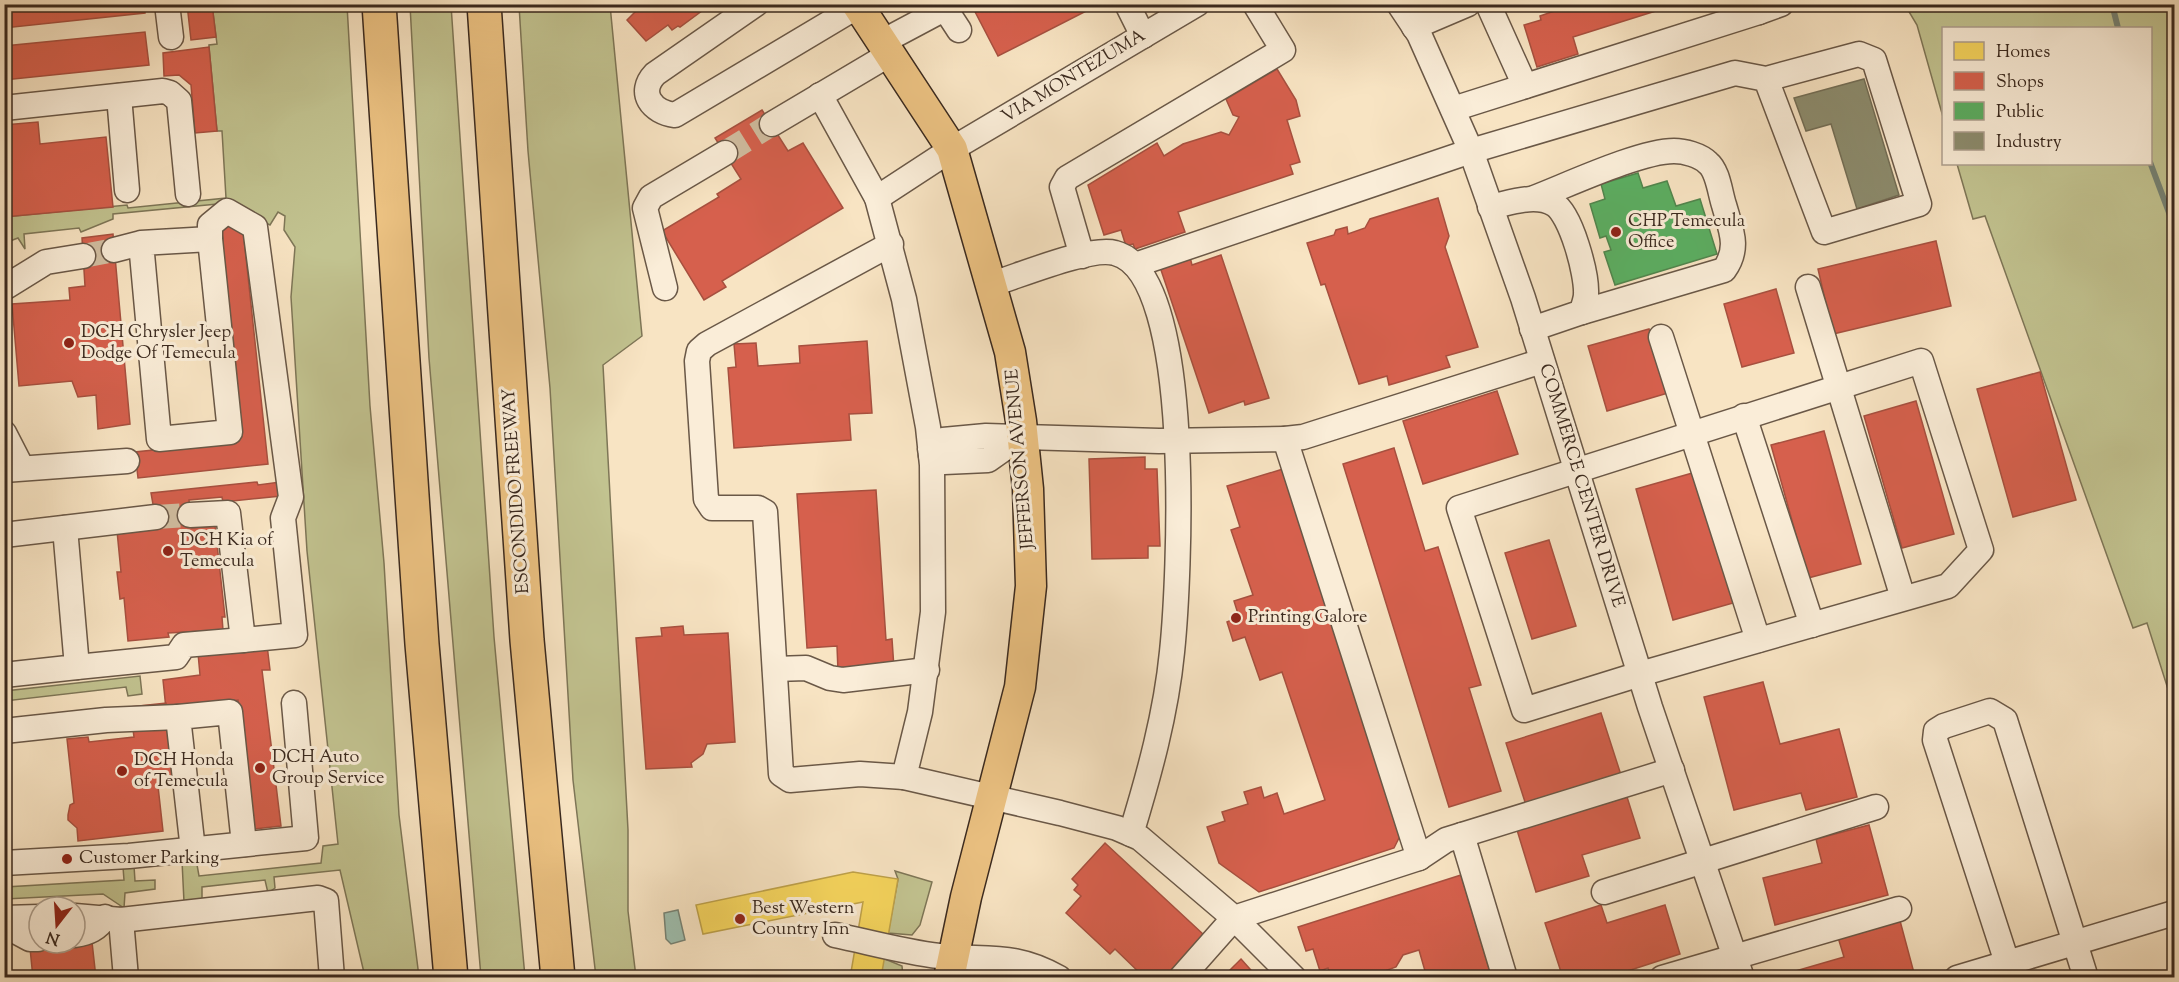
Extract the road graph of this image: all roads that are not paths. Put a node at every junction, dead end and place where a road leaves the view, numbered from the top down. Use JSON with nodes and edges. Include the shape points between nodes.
{"nodes":[{"id":1,"x":168,"y":4,"type":"edge"},
{"id":2,"x":379,"y":4,"type":"edge"},
{"id":3,"x":484,"y":4,"type":"edge"},
{"id":4,"x":756,"y":4,"type":"edge"},
{"id":5,"x":1127,"y":4,"type":"edge"},
{"id":6,"x":1197,"y":4,"type":"edge"},
{"id":7,"x":1255,"y":4,"type":"edge"},
{"id":8,"x":1399,"y":4,"type":"edge"},
{"id":9,"x":1468,"y":4,"type":"edge"},
{"id":10,"x":1488,"y":4,"type":"edge"},
{"id":11,"x":857,"y":5,"type":"edge"},
{"id":12,"x":943,"y":7,"type":"edge"},
{"id":13,"x":1765,"y":7,"type":"edge"},
{"id":14,"x":1414,"y":27,"type":"junction"},
{"id":15,"x":958,"y":30,"type":"dead end"},
{"id":16,"x":1143,"y":36,"type":"junction"},
{"id":17,"x":171,"y":37,"type":"dead end"},
{"id":18,"x":886,"y":48,"type":"junction"},
{"id":19,"x":1766,"y":79,"type":"junction"},
{"id":20,"x":1525,"y":86,"type":"junction"},
{"id":21,"x":820,"y":95,"type":"junction"},
{"id":22,"x":119,"y":96,"type":"junction"},
{"id":23,"x":4,"y":108,"type":"edge"},
{"id":24,"x":1453,"y":109,"type":"junction"},
{"id":25,"x":772,"y":124,"type":"tunnel mouth"},
{"id":26,"x":952,"y":149,"type":"junction"},
{"id":27,"x":1471,"y":151,"type":"junction"},
{"id":28,"x":725,"y":153,"type":"tunnel mouth"},
{"id":29,"x":127,"y":190,"type":"dead end"},
{"id":30,"x":188,"y":194,"type":"dead end"},
{"id":31,"x":877,"y":198,"type":"junction"},
{"id":32,"x":1534,"y":198,"type":"junction"},
{"id":33,"x":1490,"y":207,"type":"junction"},
{"id":34,"x":210,"y":239,"type":"junction"},
{"id":35,"x":141,"y":243,"type":"junction"},
{"id":36,"x":891,"y":244,"type":"junction"},
{"id":37,"x":114,"y":250,"type":"tunnel mouth"},
{"id":38,"x":83,"y":256,"type":"tunnel mouth"},
{"id":39,"x":1082,"y":256,"type":"junction"},
{"id":40,"x":1135,"y":266,"type":"junction"},
{"id":41,"x":992,"y":284,"type":"junction"},
{"id":42,"x":1808,"y":287,"type":"dead end"},
{"id":43,"x":4,"y":288,"type":"edge"},
{"id":44,"x":665,"y":288,"type":"dead end"},
{"id":45,"x":1582,"y":312,"type":"junction"},
{"id":46,"x":1532,"y":329,"type":"junction"},
{"id":47,"x":1661,"y":337,"type":"dead end"},
{"id":48,"x":1542,"y":361,"type":"junction"},
{"id":49,"x":1838,"y":387,"type":"junction"},
{"id":50,"x":1744,"y":416,"type":"junction"},
{"id":51,"x":4,"y":433,"type":"edge"},
{"id":52,"x":1692,"y":433,"type":"junction"},
{"id":53,"x":1022,"y":436,"type":"junction"},
{"id":54,"x":1285,"y":439,"type":"junction"},
{"id":55,"x":1178,"y":440,"type":"junction"},
{"id":56,"x":930,"y":452,"type":"junction"},
{"id":57,"x":128,"y":461,"type":"dead end"},
{"id":58,"x":13,"y":469,"type":"edge"},
{"id":59,"x":1576,"y":469,"type":"junction"},
{"id":60,"x":190,"y":515,"type":"tunnel mouth"},
{"id":61,"x":156,"y":517,"type":"tunnel mouth"},
{"id":62,"x":65,"y":528,"type":"junction"},
{"id":63,"x":4,"y":535,"type":"edge"},
{"id":64,"x":1903,"y":598,"type":"junction"},
{"id":65,"x":1812,"y":625,"type":"junction"},
{"id":66,"x":243,"y":640,"type":"junction"},
{"id":67,"x":1758,"y":640,"type":"junction"},
{"id":68,"x":77,"y":667,"type":"junction"},
{"id":69,"x":775,"y":669,"type":"junction"},
{"id":70,"x":927,"y":670,"type":"junction"},
{"id":71,"x":1640,"y":674,"type":"junction"},
{"id":72,"x":4,"y":675,"type":"edge"},
{"id":73,"x":294,"y":703,"type":"dead end"},
{"id":74,"x":178,"y":717,"type":"junction"},
{"id":75,"x":4,"y":731,"type":"edge"},
{"id":76,"x":1672,"y":770,"type":"junction"},
{"id":77,"x":904,"y":777,"type":"junction"},
{"id":78,"x":993,"y":798,"type":"junction"},
{"id":79,"x":1876,"y":807,"type":"dead end"},
{"id":80,"x":1131,"y":834,"type":"junction"},
{"id":81,"x":1462,"y":835,"type":"junction"},
{"id":82,"x":244,"y":844,"type":"junction"},
{"id":83,"x":193,"y":850,"type":"junction"},
{"id":84,"x":1419,"y":858,"type":"junction"},
{"id":85,"x":1702,"y":859,"type":"junction"},
{"id":86,"x":4,"y":863,"type":"edge"},
{"id":87,"x":1604,"y":892,"type":"dead end"},
{"id":88,"x":1899,"y":909,"type":"dead end"},
{"id":89,"x":2175,"y":913,"type":"edge"},
{"id":90,"x":87,"y":917,"type":"edge"},
{"id":91,"x":4,"y":918,"type":"edge"},
{"id":92,"x":1234,"y":918,"type":"junction"},
{"id":93,"x":113,"y":919,"type":"junction"},
{"id":94,"x":4,"y":925,"type":"edge"},
{"id":95,"x":27,"y":925,"type":"edge"},
{"id":96,"x":87,"y":933,"type":"edge"},
{"id":97,"x":835,"y":936,"type":"dead end"},
{"id":98,"x":27,"y":937,"type":"edge"},
{"id":99,"x":2075,"y":943,"type":"junction"},
{"id":100,"x":951,"y":967,"type":"edge"},
{"id":101,"x":1739,"y":967,"type":"edge"},
{"id":102,"x":2010,"y":970,"type":"edge"},
{"id":103,"x":126,"y":978,"type":"edge"},
{"id":104,"x":332,"y":978,"type":"edge"},
{"id":105,"x":451,"y":978,"type":"edge"},
{"id":106,"x":558,"y":978,"type":"edge"},
{"id":107,"x":1059,"y":978,"type":"edge"},
{"id":108,"x":1181,"y":978,"type":"edge"},
{"id":109,"x":1294,"y":978,"type":"edge"},
{"id":110,"x":1505,"y":978,"type":"edge"},
{"id":111,"x":1662,"y":978,"type":"edge"},
{"id":112,"x":1957,"y":978,"type":"edge"},
{"id":113,"x":2086,"y":978,"type":"edge"}],
"edges":[{"from":1,"to":17,"type":"street"},
{"from":2,"to":105,"type":"highway","via":[[422,633]]},
{"from":3,"to":106,"type":"highway","name":"ESCONDIDO FREEWAY","via":[[526,629]]},
{"from":4,"to":11,"type":"street","via":[[655,74],[647,82],[646,90],[654,105],[664,114],[675,115]]},
{"from":5,"to":16,"type":"street"},
{"from":6,"to":16,"type":"street","name":"VIA MONTEZUMA"},
{"from":7,"to":39,"type":"street","via":[[1283,50],[1067,178],[1062,187]]},
{"from":8,"to":14,"type":"street","name":"COMMERCE CENTER DRIVE"},
{"from":9,"to":14,"type":"street"},
{"from":10,"to":20,"type":"street"},
{"from":11,"to":18,"type":"main road","name":"JEFFERSON AVENUE"},
{"from":12,"to":15,"type":"street"},
{"from":12,"to":18,"type":"street"},
{"from":13,"to":20,"type":"street"},
{"from":14,"to":24,"type":"street","name":"COMMERCE CENTER DRIVE"},
{"from":16,"to":26,"type":"street","name":"VIA MONTEZUMA"},
{"from":18,"to":21,"type":"street"},
{"from":18,"to":26,"type":"main road","name":"JEFFERSON AVENUE"},
{"from":19,"to":19,"type":"street","via":[[1824,232],[1919,204],[1874,60],[1859,54]]},
{"from":19,"to":27,"type":"street","via":[[1735,73]]},
{"from":20,"to":24,"type":"street"},
{"from":21,"to":25,"type":"street"},
{"from":21,"to":31,"type":"street"},
{"from":22,"to":23,"type":"street"},
{"from":22,"to":29,"type":"street"},
{"from":22,"to":30,"type":"street","via":[[163,91],[179,101]]},
{"from":24,"to":27,"type":"street","name":"COMMERCE CENTER DRIVE"},
{"from":26,"to":31,"type":"street","name":"VIA MONTEZUMA"},
{"from":26,"to":41,"type":"main road","name":"JEFFERSON AVENUE"},
{"from":27,"to":33,"type":"street","name":"COMMERCE CENTER DRIVE"},
{"from":27,"to":40,"type":"street"},
{"from":28,"to":44,"type":"street","via":[[651,197],[645,208]]},
{"from":31,"to":36,"type":"street"},
{"from":32,"to":33,"type":"street"},
{"from":32,"to":45,"type":"street","via":[[1554,204],[1566,216],[1585,278]]},
{"from":32,"to":45,"type":"street","via":[[1654,153],[1675,150],[1710,164],[1717,180],[1735,243],[1733,258],[1724,270]]},
{"from":33,"to":46,"type":"street","name":"COMMERCE CENTER DRIVE"},
{"from":34,"to":35,"type":"street"},
{"from":34,"to":35,"type":"street","via":[[230,432],[159,439]]},
{"from":34,"to":66,"type":"street","via":[[210,225],[227,211],[255,227],[291,497],[283,518],[295,635]]},
{"from":35,"to":37,"type":"street"},
{"from":36,"to":56,"type":"street","via":[[919,370]]},
{"from":36,"to":69,"type":"street","via":[[699,351],[706,499],[712,508],[758,507],[765,512]]},
{"from":38,"to":43,"type":"street","via":[[46,262]]},
{"from":39,"to":40,"type":"street","via":[[1115,253]]},
{"from":39,"to":41,"type":"street"},
{"from":40,"to":55,"type":"street","via":[[1161,318],[1174,381]]},
{"from":41,"to":53,"type":"main road","name":"JEFFERSON AVENUE","via":[[1010,352]]},
{"from":42,"to":49,"type":"street"},
{"from":45,"to":46,"type":"street"},
{"from":46,"to":48,"type":"street","name":"COMMERCE CENTER DRIVE"},
{"from":47,"to":52,"type":"street"},
{"from":48,"to":54,"type":"street","via":[[1303,437]]},
{"from":48,"to":59,"type":"street","name":"COMMERCE CENTER DRIVE"},
{"from":49,"to":50,"type":"street"},
{"from":49,"to":64,"type":"street"},
{"from":49,"to":64,"type":"street","via":[[1921,361],[1978,539],[1981,550],[1948,586]]},
{"from":50,"to":52,"type":"street"},
{"from":50,"to":65,"type":"street"},
{"from":51,"to":58,"type":"street"},
{"from":52,"to":59,"type":"street"},
{"from":52,"to":67,"type":"street"},
{"from":53,"to":55,"type":"street"},
{"from":53,"to":56,"type":"street","via":[[943,440]]},
{"from":53,"to":78,"type":"main road","name":"JEFFERSON AVENUE","via":[[1031,586],[1020,687]]},
{"from":54,"to":55,"type":"street"},
{"from":54,"to":84,"type":"street"},
{"from":55,"to":80,"type":"street","via":[[1172,654],[1159,729]]},
{"from":56,"to":70,"type":"street","via":[[933,612]]},
{"from":57,"to":58,"type":"street"},
{"from":59,"to":71,"type":"street","name":"COMMERCE CENTER DRIVE"},
{"from":59,"to":71,"type":"street","via":[[1458,508],[1524,710]]},
{"from":60,"to":66,"type":"street","via":[[228,513]]},
{"from":61,"to":62,"type":"street"},
{"from":62,"to":63,"type":"street"},
{"from":62,"to":68,"type":"street"},
{"from":64,"to":65,"type":"street"},
{"from":65,"to":67,"type":"street"},
{"from":66,"to":68,"type":"street","via":[[184,645],[176,657]]},
{"from":67,"to":71,"type":"street"},
{"from":68,"to":72,"type":"street"},
{"from":69,"to":70,"type":"street","via":[[806,668],[843,680]]},
{"from":69,"to":77,"type":"street","via":[[781,774],[790,780],[861,774]]},
{"from":70,"to":77,"type":"street"},
{"from":71,"to":76,"type":"street","name":"COMMERCE CENTER DRIVE"},
{"from":73,"to":82,"type":"street","via":[[306,838]]},
{"from":74,"to":75,"type":"street"},
{"from":74,"to":82,"type":"street","via":[[230,712]]},
{"from":74,"to":83,"type":"street"},
{"from":76,"to":81,"type":"street"},
{"from":76,"to":85,"type":"street","name":"COMMERCE CENTER DRIVE"},
{"from":77,"to":78,"type":"street"},
{"from":78,"to":80,"type":"street"},
{"from":78,"to":100,"type":"main road","name":"JEFFERSON AVENUE"},
{"from":79,"to":85,"type":"street"},
{"from":80,"to":92,"type":"street"},
{"from":81,"to":84,"type":"street","via":[[1446,840]]},
{"from":81,"to":110,"type":"street"},
{"from":82,"to":83,"type":"street"},
{"from":83,"to":86,"type":"street"},
{"from":84,"to":92,"type":"street"},
{"from":85,"to":87,"type":"street"},
{"from":85,"to":101,"type":"street","name":"COMMERCE CENTER DRIVE"},
{"from":88,"to":101,"type":"street"},
{"from":89,"to":99,"type":"street"},
{"from":90,"to":93,"type":"street"},
{"from":91,"to":95,"type":"street"},
{"from":92,"to":108,"type":"street"},
{"from":92,"to":109,"type":"street"},
{"from":93,"to":96,"type":"street"},
{"from":93,"to":103,"type":"street"},
{"from":93,"to":104,"type":"street","via":[[318,898],[326,901]]},
{"from":94,"to":98,"type":"street"},
{"from":97,"to":100,"type":"street"},
{"from":99,"to":102,"type":"street"},
{"from":99,"to":102,"type":"street","via":[[2005,720],[1990,711],[1944,726],[1936,731],[1935,740]]},
{"from":99,"to":113,"type":"street"},
{"from":100,"to":107,"type":"street","via":[[991,957],[1036,965]]},
{"from":101,"to":111,"type":"street"},
{"from":102,"to":112,"type":"street"}]}
